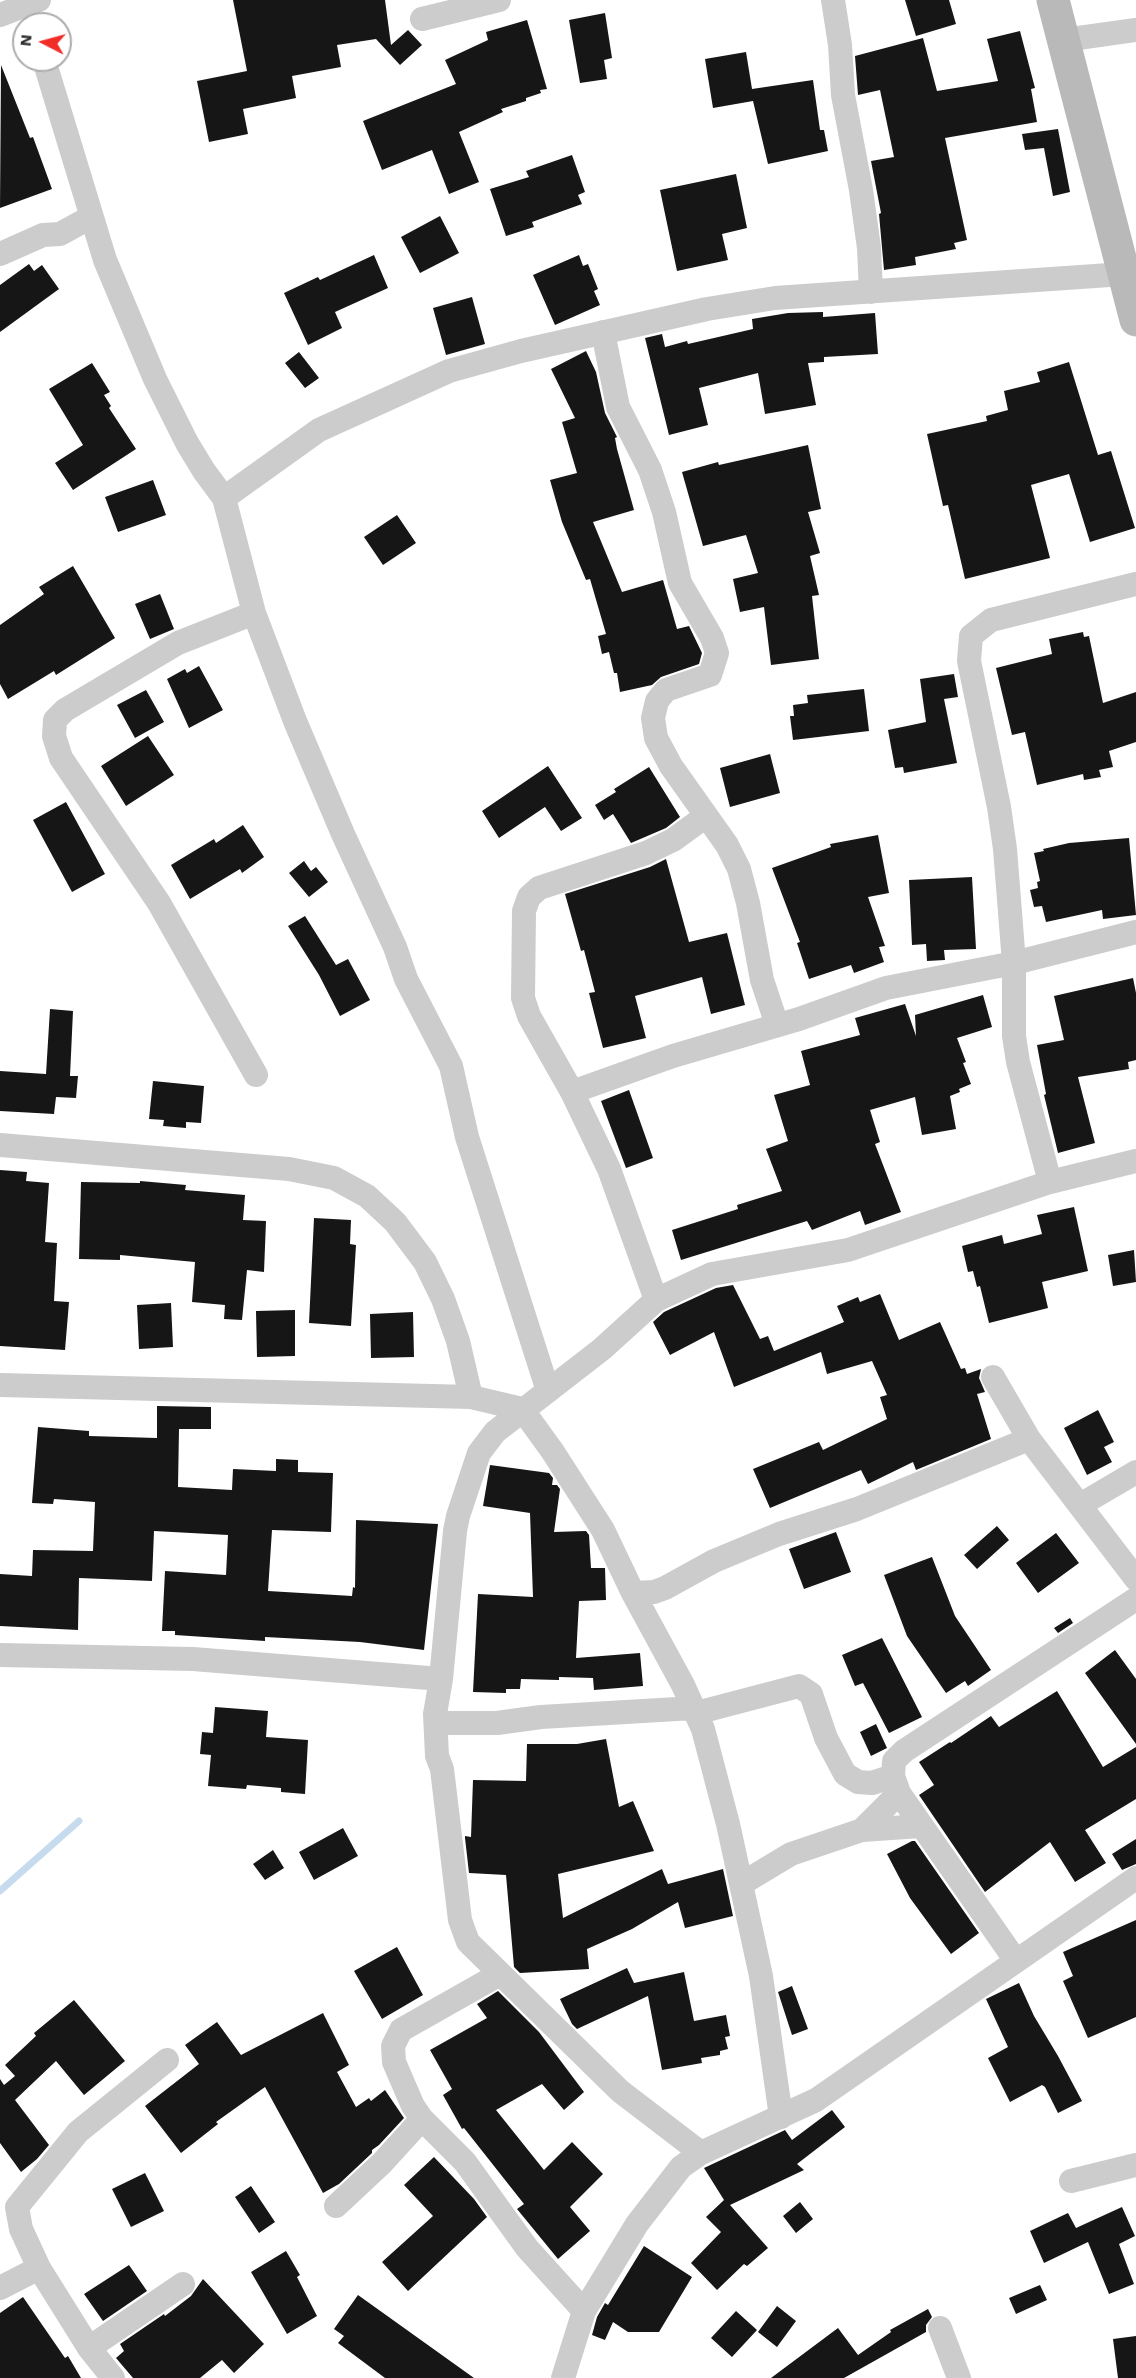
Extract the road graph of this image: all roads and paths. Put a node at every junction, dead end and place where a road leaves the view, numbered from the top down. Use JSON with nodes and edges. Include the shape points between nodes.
{"nodes":[{"id":1,"x":499,"y":0,"type":"edge"},
{"id":2,"x":833,"y":0,"type":"edge"},
{"id":3,"x":1053,"y":0,"type":"edge"},
{"id":4,"x":34,"y":10,"type":"edge"},
{"id":5,"x":0,"y":15,"type":"edge"},
{"id":6,"x":422,"y":19,"type":"dead end"},
{"id":7,"x":1136,"y":30,"type":"edge"},
{"id":8,"x":1064,"y":40,"type":"junction"},
{"id":9,"x":48,"y":72,"type":"edge"},
{"id":10,"x":91,"y":217,"type":"junction"},
{"id":11,"x":0,"y":254,"type":"edge"},
{"id":12,"x":871,"y":292,"type":"junction"},
{"id":13,"x":1132,"y":300,"type":"edge"},
{"id":14,"x":603,"y":332,"type":"junction"},
{"id":15,"x":224,"y":498,"type":"junction"},
{"id":16,"x":1136,"y":584,"type":"edge"},
{"id":17,"x":254,"y":612,"type":"junction"},
{"id":18,"x":706,"y":816,"type":"junction"},
{"id":19,"x":1136,"y":932,"type":"edge"},
{"id":20,"x":1014,"y":963,"type":"junction"},
{"id":21,"x":777,"y":1025,"type":"junction"},
{"id":22,"x":256,"y":1075,"type":"dead end"},
{"id":23,"x":572,"y":1092,"type":"junction"},
{"id":24,"x":0,"y":1144,"type":"edge"},
{"id":25,"x":1136,"y":1161,"type":"edge"},
{"id":26,"x":1050,"y":1182,"type":"junction"},
{"id":27,"x":656,"y":1300,"type":"junction"},
{"id":28,"x":993,"y":1377,"type":"dead end"},
{"id":29,"x":0,"y":1385,"type":"edge"},
{"id":30,"x":548,"y":1391,"type":"junction"},
{"id":31,"x":471,"y":1396,"type":"junction"},
{"id":32,"x":522,"y":1409,"type":"junction"},
{"id":33,"x":1029,"y":1439,"type":"junction"},
{"id":34,"x":1136,"y":1472,"type":"edge"},
{"id":35,"x":1080,"y":1505,"type":"junction"},
{"id":36,"x":1136,"y":1579,"type":"edge"},
{"id":37,"x":633,"y":1593,"type":"junction"},
{"id":38,"x":1136,"y":1599,"type":"edge"},
{"id":39,"x":0,"y":1655,"type":"edge"},
{"id":40,"x":441,"y":1679,"type":"junction"},
{"id":41,"x":695,"y":1711,"type":"junction"},
{"id":42,"x":437,"y":1723,"type":"junction"},
{"id":43,"x":896,"y":1784,"type":"junction"},
{"id":44,"x":921,"y":1826,"type":"junction"},
{"id":45,"x":862,"y":1830,"type":"junction"},
{"id":46,"x":1136,"y":1878,"type":"edge"},
{"id":47,"x":741,"y":1884,"type":"junction"},
{"id":48,"x":1016,"y":1961,"type":"junction"},
{"id":49,"x":500,"y":1974,"type":"junction"},
{"id":50,"x":167,"y":2060,"type":"dead end"},
{"id":51,"x":781,"y":2117,"type":"junction"},
{"id":52,"x":422,"y":2119,"type":"junction"},
{"id":53,"x":701,"y":2153,"type":"junction"},
{"id":54,"x":1136,"y":2165,"type":"edge"},
{"id":55,"x":1071,"y":2181,"type":"dead end"},
{"id":56,"x":336,"y":2206,"type":"dead end"},
{"id":57,"x":39,"y":2268,"type":"junction"},
{"id":58,"x":183,"y":2284,"type":"dead end"},
{"id":59,"x":0,"y":2288,"type":"edge"},
{"id":60,"x":584,"y":2311,"type":"junction"},
{"id":61,"x":940,"y":2328,"type":"dead end"},
{"id":62,"x":89,"y":2348,"type":"junction"},
{"id":63,"x":113,"y":2378,"type":"edge"},
{"id":64,"x":563,"y":2378,"type":"edge"},
{"id":65,"x":959,"y":2378,"type":"edge"}],
"edges":[{"from":1,"to":6,"type":"street"},
{"from":2,"to":12,"type":"street","via":[[843,94],[869,248]]},
{"from":3,"to":8,"type":"main road"},
{"from":4,"to":5,"type":"street"},
{"from":7,"to":8,"type":"street"},
{"from":8,"to":13,"type":"main road"},
{"from":9,"to":10,"type":"street"},
{"from":10,"to":11,"type":"street","via":[[60,234],[44,235]]},
{"from":10,"to":15,"type":"street","via":[[155,379],[187,443]]},
{"from":12,"to":13,"type":"street"},
{"from":12,"to":14,"type":"street","via":[[763,300]]},
{"from":14,"to":15,"type":"street","via":[[459,368],[416,384],[319,430]]},
{"from":14,"to":18,"type":"street","via":[[618,407],[650,470],[680,583],[717,652],[710,675],[666,690],[657,701],[653,718],[656,738]]},
{"from":15,"to":17,"type":"street"},
{"from":16,"to":20,"type":"street","via":[[991,620],[971,636],[969,661],[1005,849]]},
{"from":17,"to":22,"type":"street","via":[[178,643],[65,710],[55,720],[54,736],[61,758],[159,903]]},
{"from":17,"to":30,"type":"street","via":[[343,834],[406,979],[451,1066],[467,1137]]},
{"from":18,"to":21,"type":"street","via":[[739,869],[762,980]]},
{"from":18,"to":23,"type":"street","via":[[673,840],[646,853],[539,888],[529,897],[524,911],[523,998]]},
{"from":19,"to":20,"type":"street"},
{"from":20,"to":21,"type":"street","via":[[886,988]]},
{"from":20,"to":26,"type":"street","via":[[1018,1062]]},
{"from":21,"to":23,"type":"street"},
{"from":23,"to":27,"type":"street","via":[[609,1169]]},
{"from":24,"to":31,"type":"street","via":[[289,1169],[334,1178],[367,1196],[395,1222],[424,1262],[458,1341]]},
{"from":25,"to":26,"type":"street"},
{"from":26,"to":27,"type":"street","via":[[848,1250],[711,1274]]},
{"from":27,"to":30,"type":"street"},
{"from":28,"to":33,"type":"street"},
{"from":29,"to":31,"type":"street"},
{"from":30,"to":32,"type":"street"},
{"from":31,"to":32,"type":"street"},
{"from":32,"to":37,"type":"street","via":[[603,1530]]},
{"from":32,"to":40,"type":"street","via":[[495,1432],[479,1453],[458,1516]]},
{"from":33,"to":35,"type":"street"},
{"from":33,"to":37,"type":"street","via":[[858,1509],[739,1550],[665,1588]]},
{"from":34,"to":35,"type":"street"},
{"from":35,"to":36,"type":"street"},
{"from":37,"to":41,"type":"street"},
{"from":38,"to":43,"type":"street","via":[[904,1751],[894,1761]]},
{"from":39,"to":40,"type":"street","via":[[193,1659]]},
{"from":40,"to":42,"type":"street","via":[[436,1700]]},
{"from":41,"to":42,"type":"street"},
{"from":41,"to":43,"type":"street","via":[[799,1686],[811,1694],[826,1738],[845,1774],[858,1782]]},
{"from":41,"to":47,"type":"street","via":[[703,1729]]},
{"from":42,"to":49,"type":"street","via":[[437,1756],[442,1769],[460,1920],[468,1942]]},
{"from":43,"to":44,"type":"street"},
{"from":43,"to":45,"type":"street"},
{"from":44,"to":45,"type":"street"},
{"from":44,"to":48,"type":"street"},
{"from":45,"to":47,"type":"street","via":[[791,1854]]},
{"from":46,"to":48,"type":"street"},
{"from":47,"to":51,"type":"street","via":[[761,1976]]},
{"from":48,"to":51,"type":"street","via":[[816,2100]]},
{"from":49,"to":52,"type":"street","via":[[401,2030],[393,2046],[394,2062]]},
{"from":49,"to":53,"type":"street","via":[[620,2091]]},
{"from":50,"to":57,"type":"street","via":[[78,2132],[17,2207],[21,2229]]},
{"from":51,"to":53,"type":"street"},
{"from":52,"to":56,"type":"street"},
{"from":52,"to":60,"type":"street","via":[[465,2162],[527,2248]]},
{"from":53,"to":60,"type":"street","via":[[681,2167],[638,2224]]},
{"from":54,"to":55,"type":"street"},
{"from":57,"to":59,"type":"street"},
{"from":57,"to":62,"type":"street"},
{"from":58,"to":62,"type":"street"},
{"from":60,"to":64,"type":"street"},
{"from":61,"to":65,"type":"street"},
{"from":62,"to":63,"type":"street"}]}
